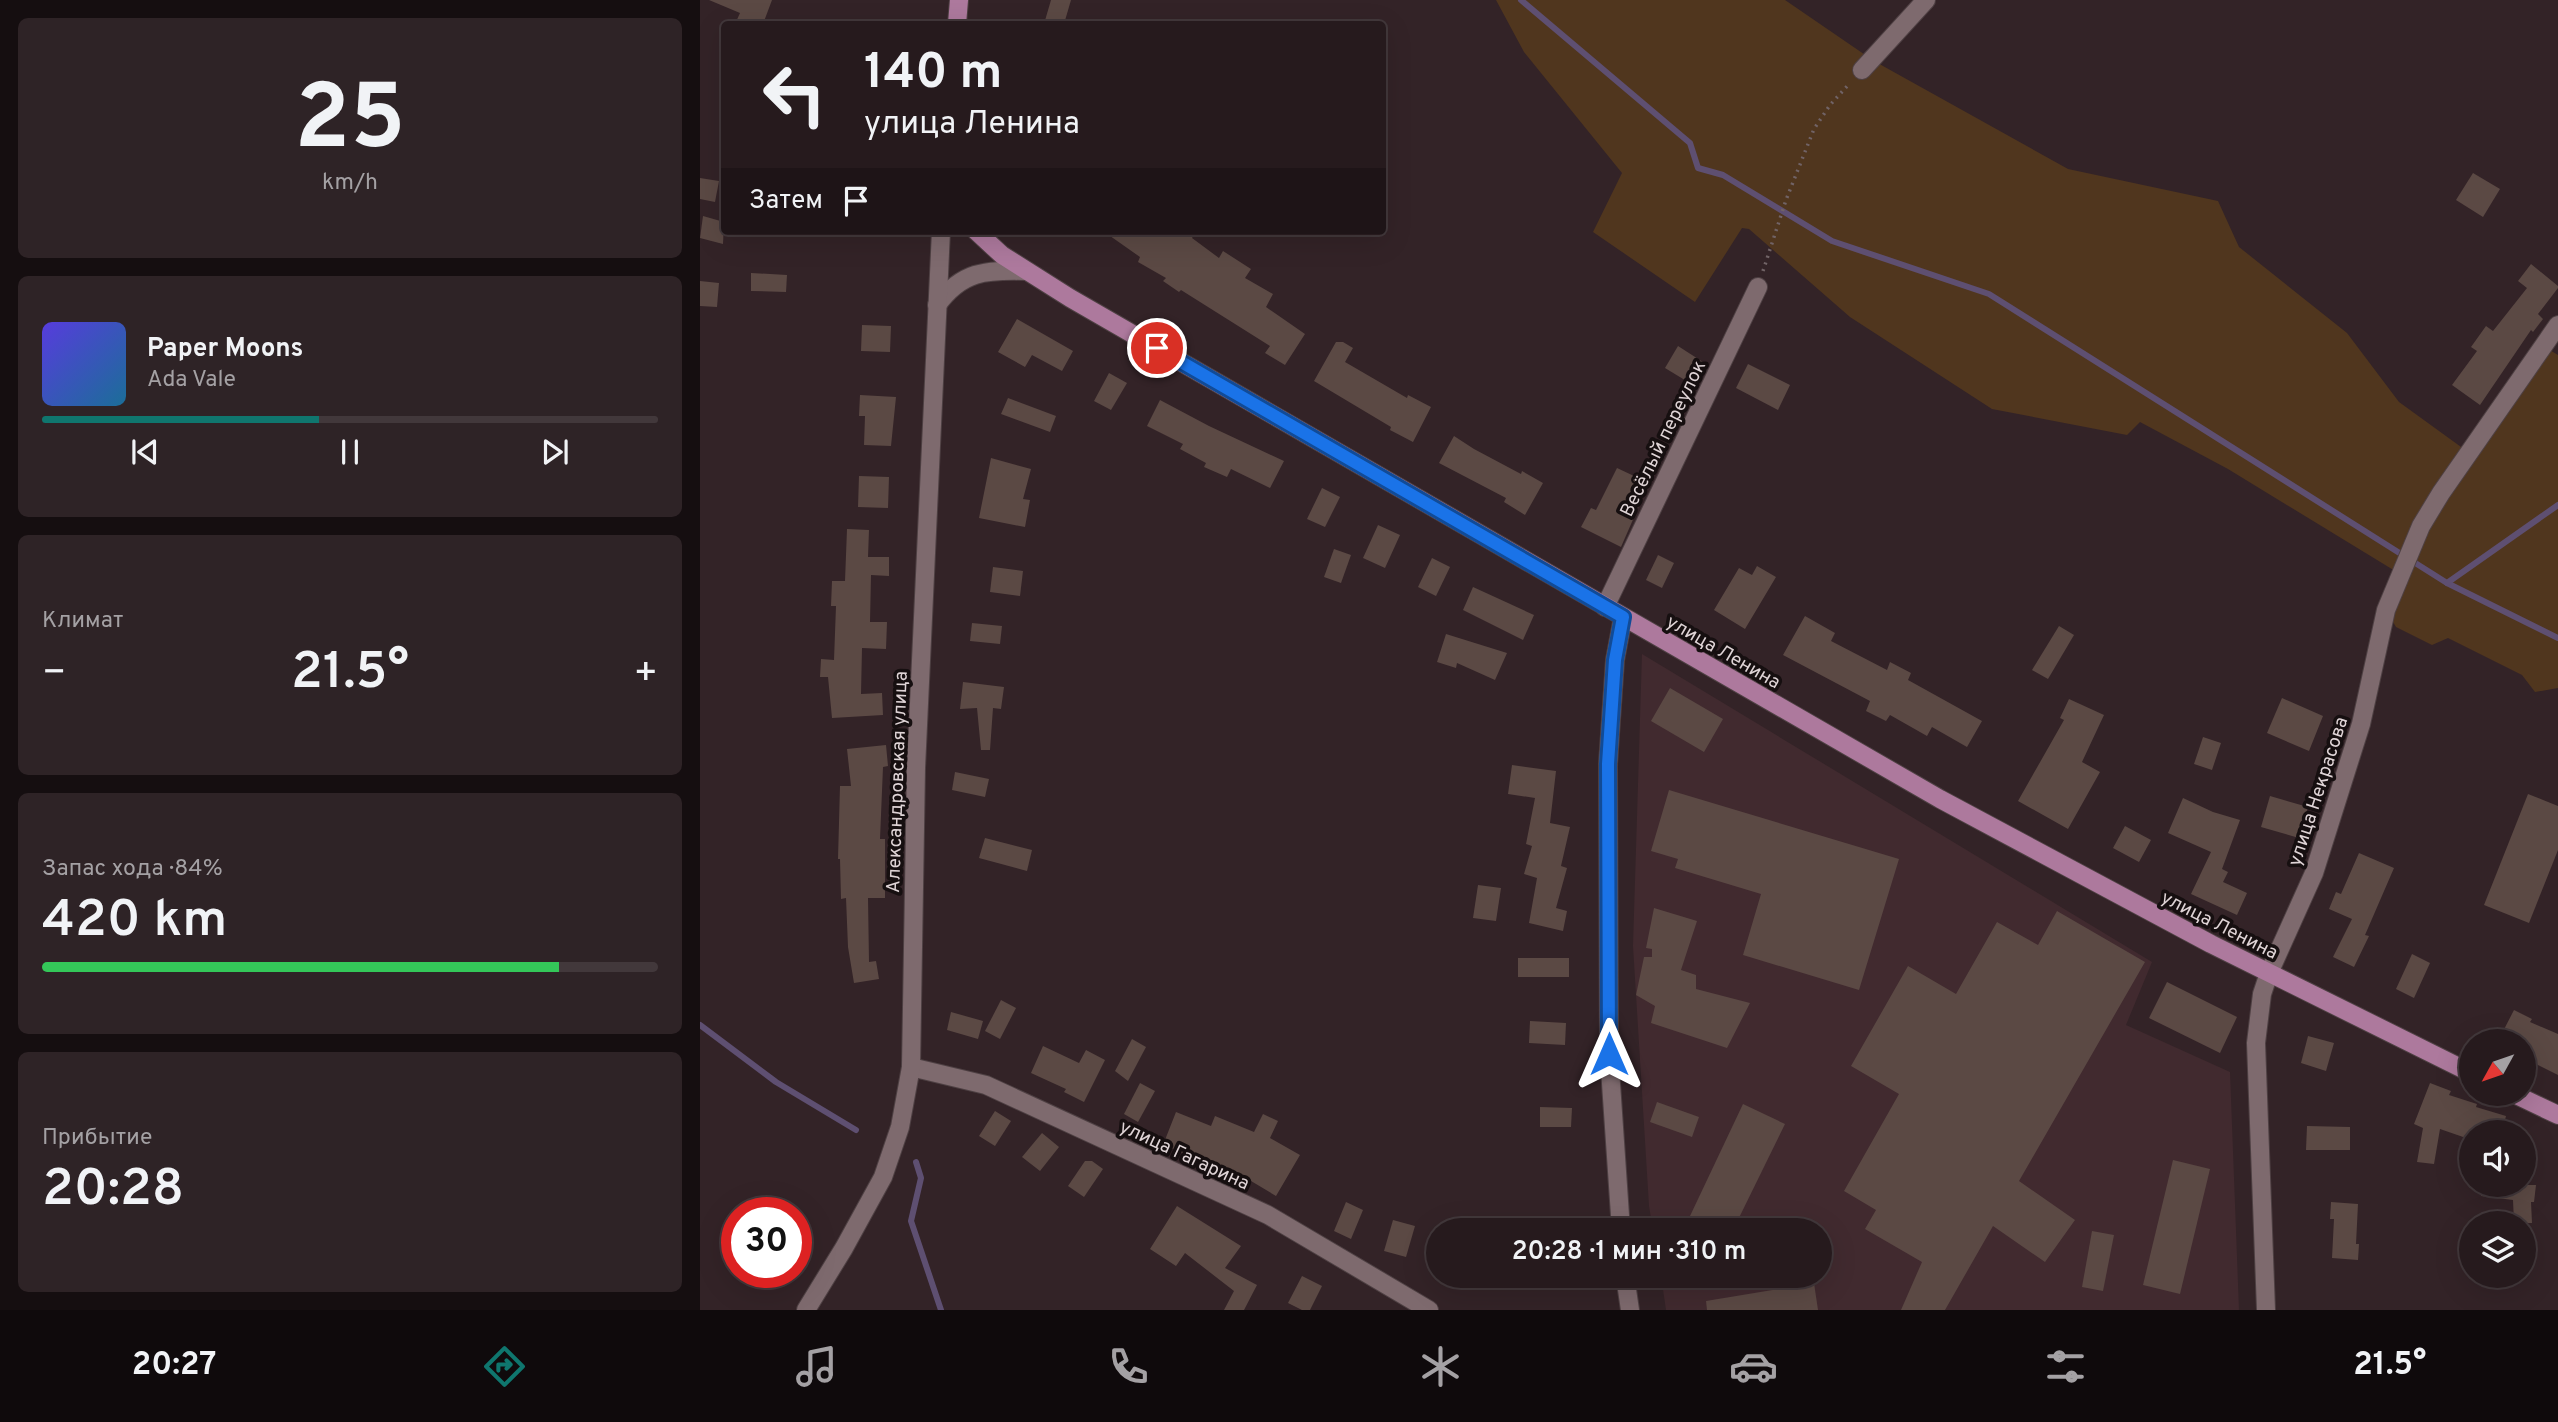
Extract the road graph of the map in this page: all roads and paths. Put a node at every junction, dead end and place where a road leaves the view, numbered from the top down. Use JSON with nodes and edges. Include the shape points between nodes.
{"nodes":[{"id":1,"x":959,"y":0,"type":"edge"},
{"id":2,"x":1926,"y":0,"type":"edge"},
{"id":3,"x":957,"y":21,"type":"edge"},
{"id":4,"x":1862,"y":70,"type":"joint"},
{"id":5,"x":941,"y":235,"type":"edge"},
{"id":6,"x":980,"y":235,"type":"edge"},
{"id":7,"x":1025,"y":271,"type":"junction"},
{"id":8,"x":1758,"y":287,"type":"joint"},
{"id":9,"x":937,"y":305,"type":"junction"},
{"id":10,"x":2558,"y":325,"type":"edge"},
{"id":11,"x":1605,"y":607,"type":"junction"},
{"id":12,"x":1623,"y":617,"type":"junction"},
{"id":13,"x":2269,"y":973,"type":"junction"},
{"id":14,"x":911,"y":1067,"type":"junction"},
{"id":15,"x":2459,"y":1067,"type":"edge"},
{"id":16,"x":2536,"y":1104,"type":"edge"},
{"id":17,"x":2558,"y":1115,"type":"edge"},
{"id":18,"x":1620,"y":1218,"type":"edge"},
{"id":19,"x":1627,"y":1288,"type":"edge"},
{"id":20,"x":806,"y":1310,"type":"edge"},
{"id":21,"x":1429,"y":1310,"type":"edge"},
{"id":22,"x":1630,"y":1310,"type":"edge"},
{"id":23,"x":2266,"y":1310,"type":"edge"}],
"edges":[{"from":1,"to":3,"type":"main road"},
{"from":2,"to":4,"type":"street"},
{"from":4,"to":8,"type":"path","via":[[1814,129]]},
{"from":5,"to":9,"type":"street","name":"Александровская улица"},
{"from":6,"to":7,"type":"main road","name":"улица Ленина"},
{"from":7,"to":9,"type":"street","via":[[966,277]]},
{"from":7,"to":11,"type":"main road","name":"улица Ленина"},
{"from":8,"to":11,"type":"street","name":"Весёлый переулок"},
{"from":9,"to":14,"type":"street","name":"Александровская улица","via":[[916,768]]},
{"from":10,"to":13,"type":"street","name":"улица Некрасова","via":[[2421,526],[2386,610],[2361,724],[2314,873]]},
{"from":11,"to":12,"type":"main road","name":"улица Ленина"},
{"from":12,"to":13,"type":"main road","name":"улица Ленина","via":[[1940,799]]},
{"from":12,"to":18,"type":"street","via":[[1615,660],[1608,764],[1609,1054]]},
{"from":13,"to":15,"type":"main road","name":"улица Ленина"},
{"from":13,"to":23,"type":"street","name":"улица Некрасова","via":[[2256,1043]]},
{"from":14,"to":20,"type":"street","name":"Александровская улица","via":[[900,1127],[883,1177]]},
{"from":14,"to":21,"type":"street","name":"улица Гагарина","via":[[986,1085],[1268,1215]]},
{"from":16,"to":17,"type":"main road"},
{"from":19,"to":22,"type":"street"}]}
